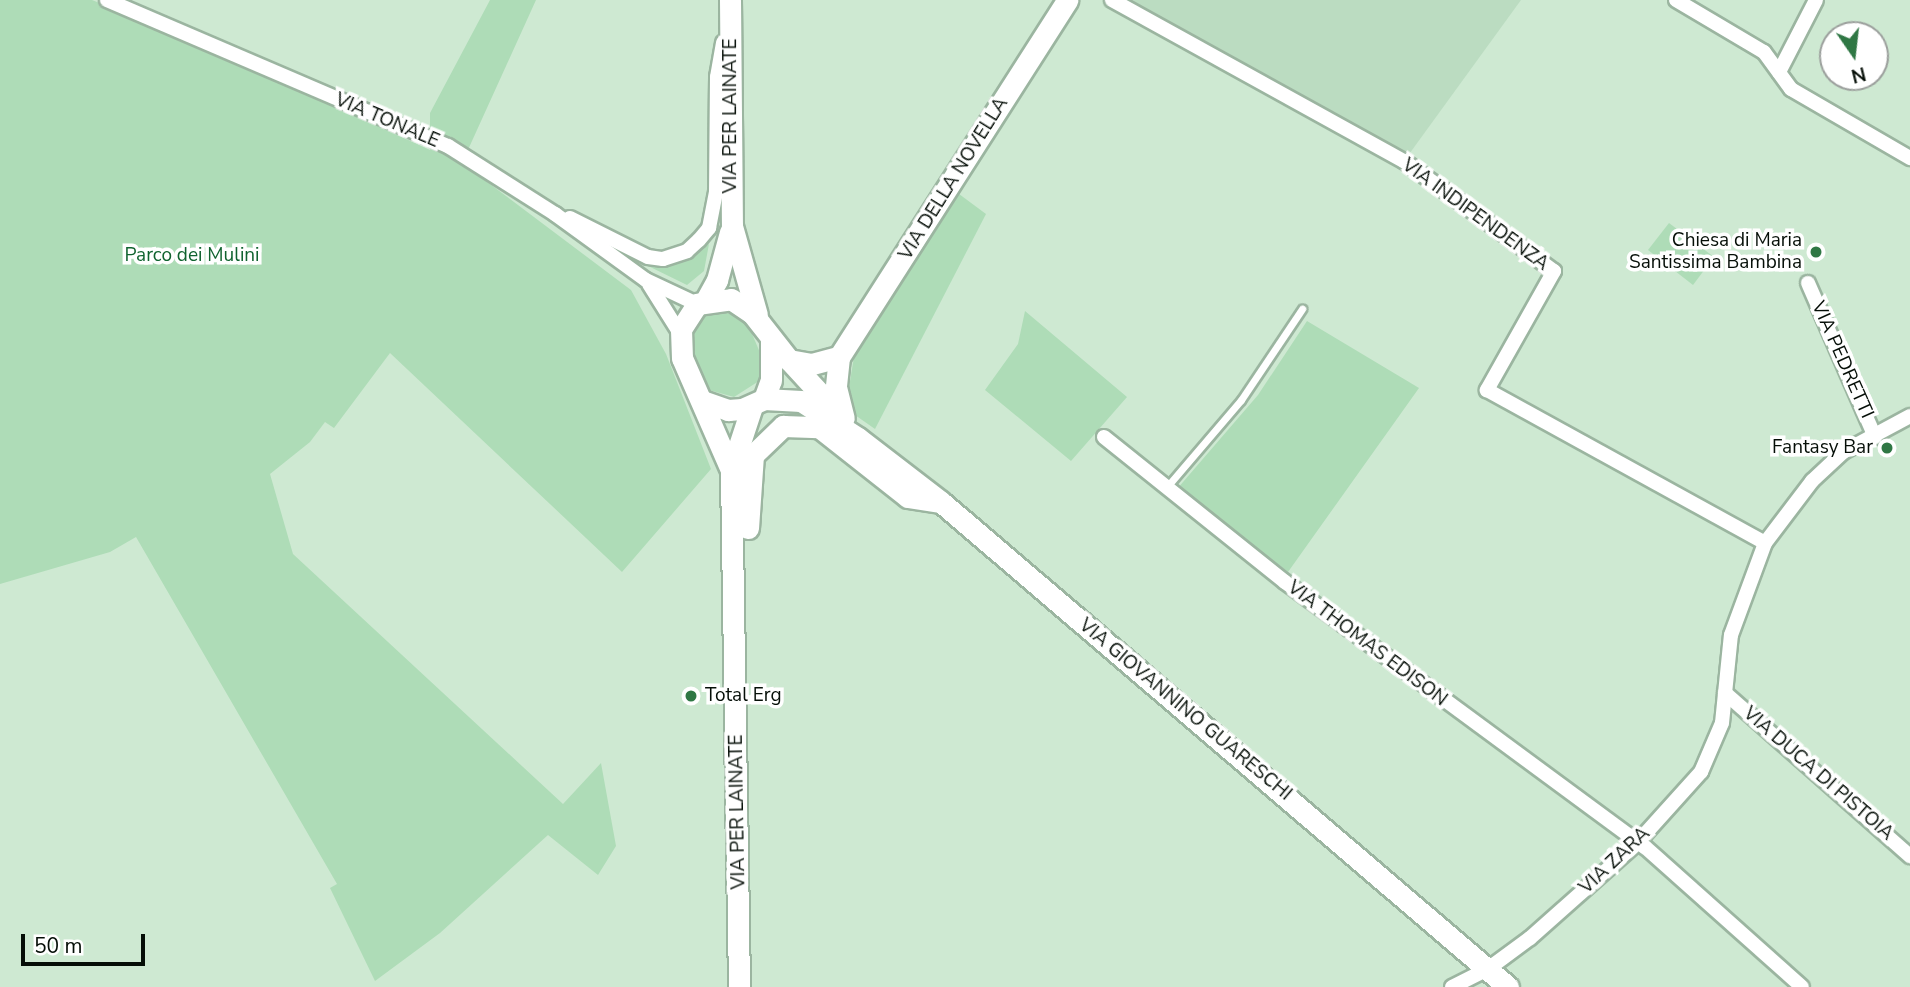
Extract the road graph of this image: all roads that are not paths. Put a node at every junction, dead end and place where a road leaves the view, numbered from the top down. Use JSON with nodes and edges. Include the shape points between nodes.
{"nodes":[{"id":1,"x":107,"y":0,"type":"edge"},
{"id":2,"x":1067,"y":0,"type":"edge"},
{"id":3,"x":1112,"y":0,"type":"edge"},
{"id":4,"x":1676,"y":0,"type":"edge"},
{"id":5,"x":1816,"y":0,"type":"edge"},
{"id":6,"x":730,"y":3,"type":"edge"},
{"id":7,"x":1779,"y":72,"type":"junction"},
{"id":8,"x":1910,"y":158,"type":"edge"},
{"id":9,"x":555,"y":214,"type":"junction"},
{"id":10,"x":732,"y":226,"type":"junction"},
{"id":11,"x":646,"y":280,"type":"junction"},
{"id":12,"x":1808,"y":283,"type":"dead end"},
{"id":13,"x":701,"y":302,"type":"junction"},
{"id":14,"x":1302,"y":309,"type":"dead end"},
{"id":15,"x":767,"y":334,"type":"junction"},
{"id":16,"x":681,"y":335,"type":"junction"},
{"id":17,"x":789,"y":360,"type":"junction"},
{"id":18,"x":838,"y":365,"type":"junction"},
{"id":19,"x":808,"y":397,"type":"junction"},
{"id":20,"x":702,"y":401,"type":"junction"},
{"id":21,"x":758,"y":402,"type":"junction"},
{"id":22,"x":1910,"y":416,"type":"edge"},
{"id":23,"x":844,"y":418,"type":"junction"},
{"id":24,"x":1104,"y":437,"type":"dead end"},
{"id":25,"x":1875,"y":437,"type":"junction"},
{"id":26,"x":858,"y":438,"type":"junction"},
{"id":27,"x":731,"y":470,"type":"junction"},
{"id":28,"x":1164,"y":489,"type":"junction"},
{"id":29,"x":941,"y":502,"type":"junction"},
{"id":30,"x":1765,"y":543,"type":"junction"},
{"id":31,"x":736,"y":673,"type":"junction"},
{"id":32,"x":1725,"y":693,"type":"junction"},
{"id":33,"x":1637,"y":843,"type":"junction"},
{"id":34,"x":1910,"y":856,"type":"edge"},
{"id":35,"x":1488,"y":969,"type":"junction"},
{"id":36,"x":739,"y":987,"type":"edge"},
{"id":37,"x":1452,"y":987,"type":"edge"},
{"id":38,"x":1508,"y":987,"type":"edge"},
{"id":39,"x":1802,"y":987,"type":"edge"}],
"edges":[{"from":1,"to":9,"type":"street","name":"VIA TONALE","via":[[447,146]]},
{"from":2,"to":18,"type":"street","name":"VIA DELLA NOVELLA"},
{"from":3,"to":30,"type":"street","name":"VIA INDIPENDENZA","via":[[1404,161],[1554,271],[1487,390],[1614,464]]},
{"from":4,"to":7,"type":"street","via":[[1764,52]]},
{"from":5,"to":7,"type":"street"},
{"from":6,"to":9,"type":"street","name":"VIA PER LAINATE","via":[[717,77],[716,193],[709,228],[687,251],[663,259],[630,250],[577,219]]},
{"from":6,"to":10,"type":"street","name":"VIA PER LAINATE"},
{"from":7,"to":8,"type":"street","via":[[1791,89]]},
{"from":9,"to":11,"type":"street","name":"VIA TONALE"},
{"from":10,"to":13,"type":"street","name":"VIA PER LAINATE","via":[[717,280]]},
{"from":10,"to":15,"type":"street","name":"VIA PER LAINATE","via":[[749,299]]},
{"from":11,"to":13,"type":"street"},
{"from":11,"to":16,"type":"street","via":[[667,306]]},
{"from":12,"to":25,"type":"street","name":"VIA PEDRETTI"},
{"from":13,"to":15,"type":"street","name":"VIA PER LAINATE","via":[[731,299]]},
{"from":13,"to":16,"type":"street","via":[[686,315]]},
{"from":14,"to":28,"type":"lane","via":[[1241,400]]},
{"from":15,"to":17,"type":"street","name":"VIA PER LAINATE"},
{"from":15,"to":21,"type":"street","via":[[771,380]]},
{"from":16,"to":20,"type":"street","via":[[682,358]]},
{"from":17,"to":18,"type":"street"},
{"from":17,"to":19,"type":"street","name":"VIA PER LAINATE"},
{"from":18,"to":19,"type":"street","name":"VIA DELLA NOVELLA"},
{"from":18,"to":23,"type":"street","via":[[836,387]]},
{"from":19,"to":21,"type":"street"},
{"from":19,"to":23,"type":"street"},
{"from":19,"to":26,"type":"street"},
{"from":20,"to":21,"type":"street","via":[[728,410]]},
{"from":20,"to":27,"type":"street","name":"VIA PER LAINATE"},
{"from":21,"to":27,"type":"street","name":"VIA PER LAINATE"},
{"from":22,"to":25,"type":"street","name":"VIA ZARA"},
{"from":23,"to":26,"type":"street"},
{"from":24,"to":28,"type":"street","name":"VIA THOMAS EDISON"},
{"from":25,"to":30,"type":"street","name":"VIA ZARA","via":[[1843,452],[1812,481]]},
{"from":26,"to":29,"type":"street","name":"VIA GIOVANNINO GUARESCHI"},
{"from":27,"to":31,"type":"street","name":"VIA PER LAINATE"},
{"from":28,"to":33,"type":"street","name":"VIA THOMAS EDISON"},
{"from":29,"to":31,"type":"street","via":[[908,497],[819,427],[783,426],[764,440],[753,455],[749,474],[745,649]]},
{"from":29,"to":35,"type":"street","name":"VIA GIOVANNINO GUARESCHI"},
{"from":30,"to":32,"type":"street","name":"VIA ZARA","via":[[1731,635]]},
{"from":31,"to":36,"type":"street","name":"VIA PER LAINATE"},
{"from":32,"to":33,"type":"street","name":"VIA ZARA","via":[[1722,723],[1701,772]]},
{"from":32,"to":34,"type":"street","name":"VIA DUCA DI PISTOIA"},
{"from":33,"to":35,"type":"street","name":"VIA ZARA","via":[[1530,939]]},
{"from":33,"to":39,"type":"street","name":"VIA THOMAS EDISON"},
{"from":35,"to":37,"type":"street","name":"VIA ZARA"},
{"from":35,"to":38,"type":"street","name":"VIA GIOVANNINO GUARESCHI"}]}
